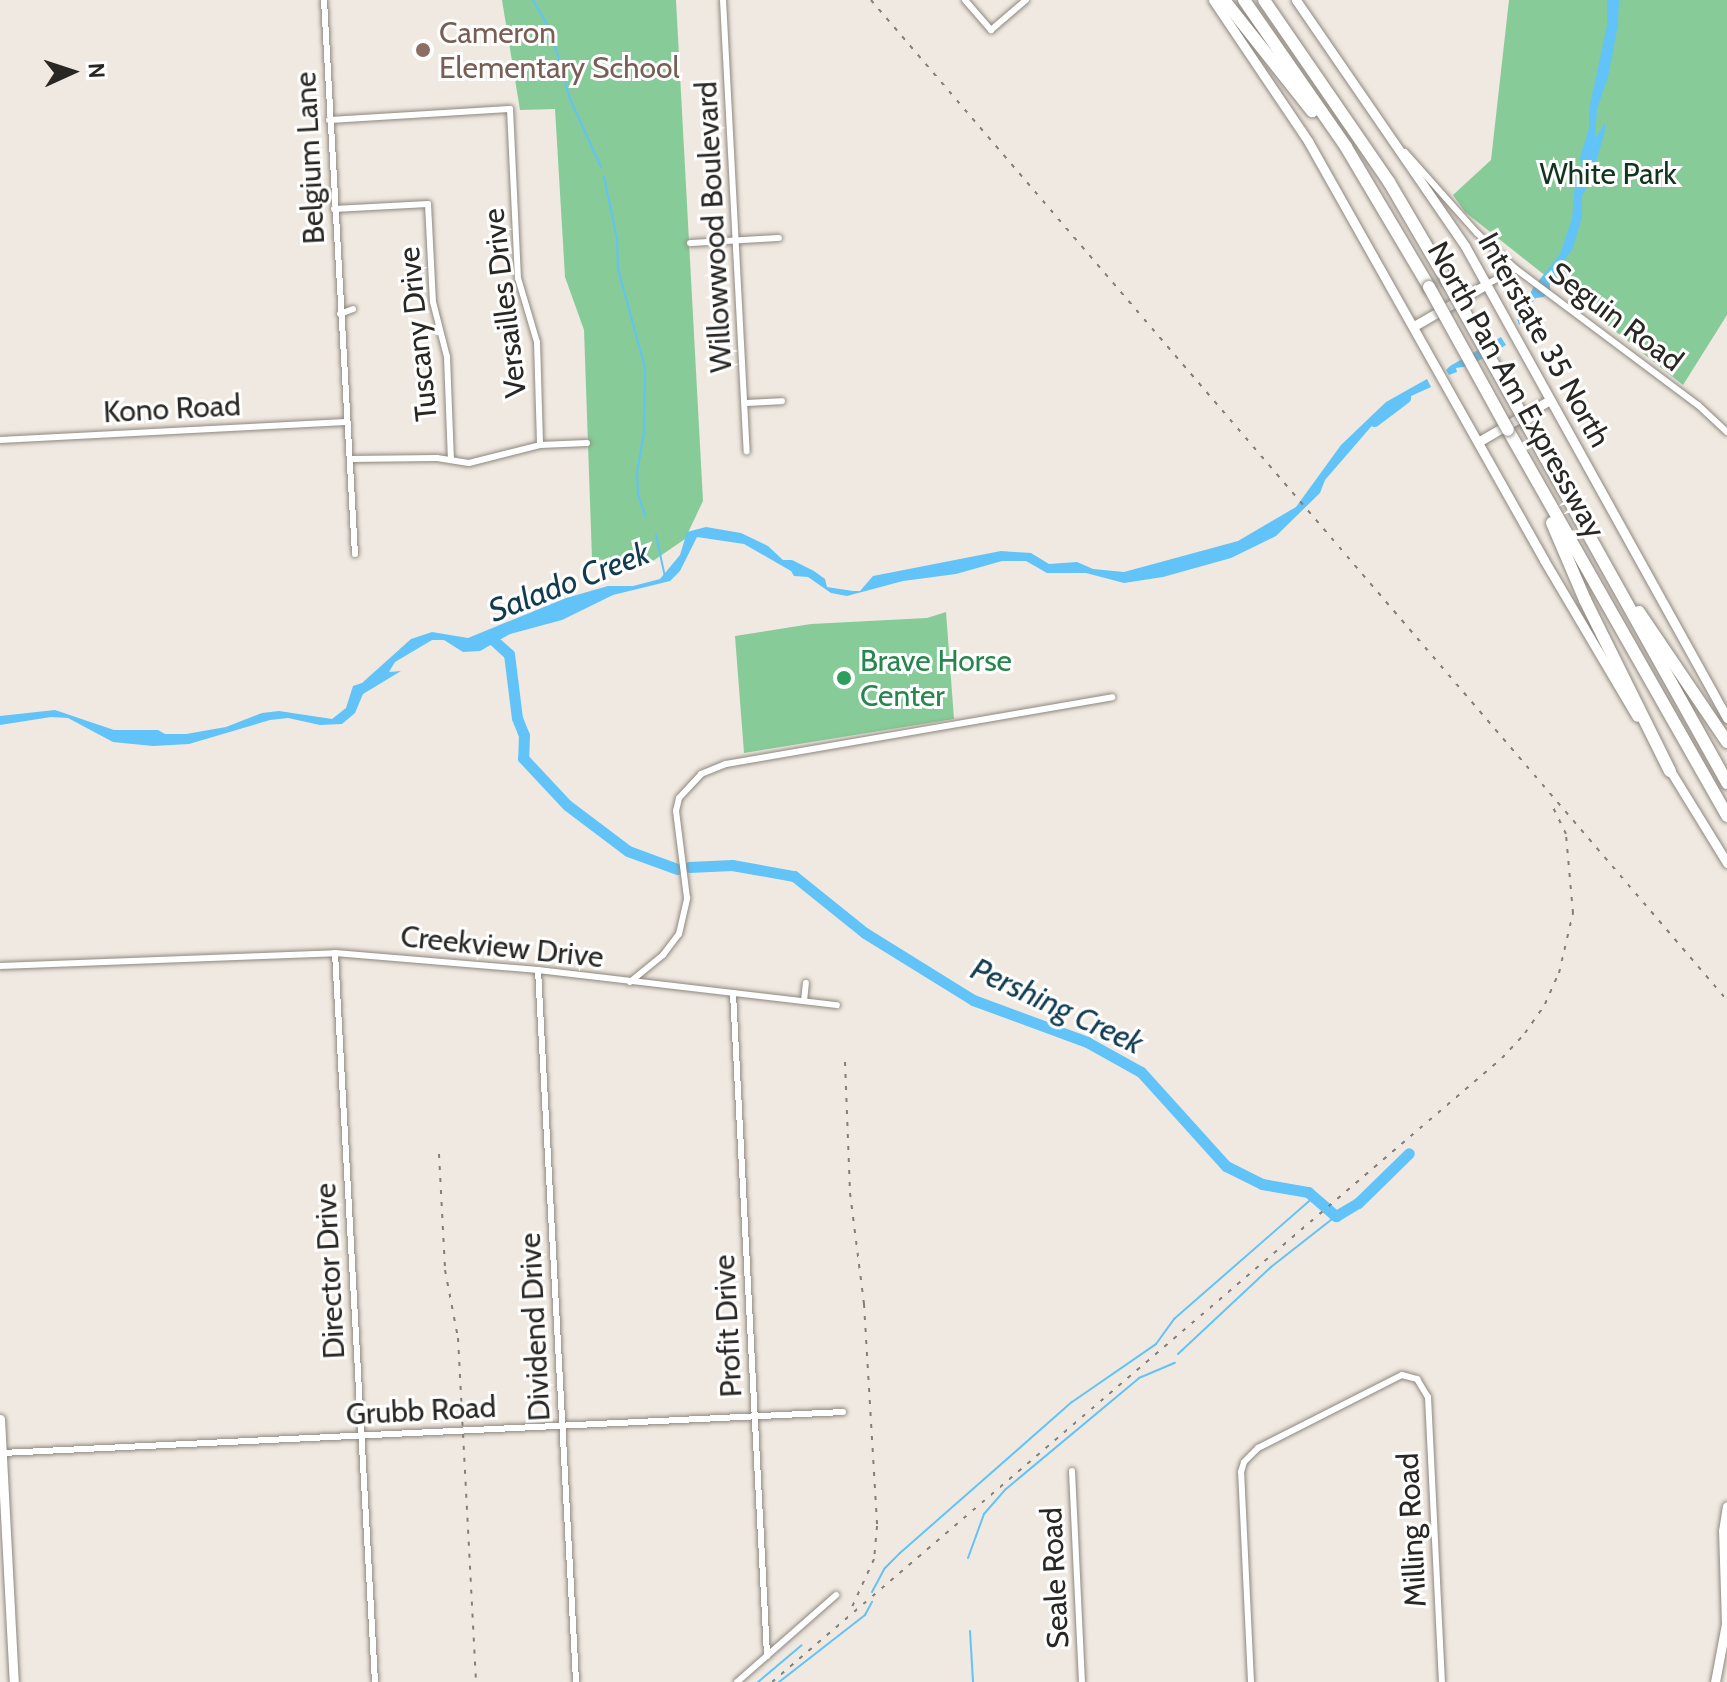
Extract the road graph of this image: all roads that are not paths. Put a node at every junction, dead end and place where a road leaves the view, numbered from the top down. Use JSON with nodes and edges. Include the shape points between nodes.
{"nodes":[{"id":1,"x":324,"y":0,"type":"edge"},
{"id":2,"x":723,"y":0,"type":"edge"},
{"id":3,"x":965,"y":0,"type":"edge"},
{"id":4,"x":1026,"y":0,"type":"edge"},
{"id":5,"x":1213,"y":0,"type":"edge"},
{"id":6,"x":1224,"y":0,"type":"edge"},
{"id":7,"x":1244,"y":0,"type":"edge"},
{"id":8,"x":1264,"y":0,"type":"edge"},
{"id":9,"x":1273,"y":0,"type":"edge"},
{"id":10,"x":1296,"y":0,"type":"edge"},
{"id":11,"x":1311,"y":67,"type":"junction"},
{"id":12,"x":329,"y":120,"type":"junction"},
{"id":13,"x":1387,"y":132,"type":"junction"},
{"id":14,"x":1373,"y":190,"type":"junction"},
{"id":15,"x":334,"y":209,"type":"junction"},
{"id":16,"x":779,"y":238,"type":"dead end"},
{"id":17,"x":737,"y":240,"type":"junction"},
{"id":18,"x":690,"y":243,"type":"dead end"},
{"id":19,"x":1516,"y":269,"type":"junction"},
{"id":20,"x":1487,"y":284,"type":"junction"},
{"id":21,"x":353,"y":309,"type":"dead end"},
{"id":22,"x":340,"y":314,"type":"junction"},
{"id":23,"x":1414,"y":326,"type":"junction"},
{"id":24,"x":1550,"y":400,"type":"junction"},
{"id":25,"x":782,"y":401,"type":"dead end"},
{"id":26,"x":745,"y":403,"type":"junction"},
{"id":27,"x":346,"y":422,"type":"junction"},
{"id":28,"x":1727,"y":432,"type":"edge"},
{"id":29,"x":0,"y":440,"type":"edge"},
{"id":30,"x":1478,"y":442,"type":"junction"},
{"id":31,"x":587,"y":443,"type":"dead end"},
{"id":32,"x":540,"y":445,"type":"junction"},
{"id":33,"x":747,"y":451,"type":"dead end"},
{"id":34,"x":350,"y":459,"type":"junction"},
{"id":35,"x":451,"y":460,"type":"junction"},
{"id":36,"x":1526,"y":461,"type":"junction"},
{"id":37,"x":355,"y":554,"type":"dead end"},
{"id":38,"x":1614,"y":581,"type":"junction"},
{"id":39,"x":1112,"y":697,"type":"dead end"},
{"id":40,"x":1727,"y":718,"type":"edge"},
{"id":41,"x":1727,"y":742,"type":"edge"},
{"id":42,"x":1670,"y":771,"type":"junction"},
{"id":43,"x":1727,"y":783,"type":"edge"},
{"id":44,"x":1727,"y":816,"type":"edge"},
{"id":45,"x":1727,"y":863,"type":"edge"},
{"id":46,"x":335,"y":953,"type":"junction"},
{"id":47,"x":0,"y":966,"type":"edge"},
{"id":48,"x":538,"y":970,"type":"junction"},
{"id":49,"x":630,"y":982,"type":"junction"},
{"id":50,"x":806,"y":983,"type":"dead end"},
{"id":51,"x":733,"y":993,"type":"junction"},
{"id":52,"x":804,"y":1001,"type":"junction"},
{"id":53,"x":837,"y":1005,"type":"dead end"},
{"id":54,"x":843,"y":1412,"type":"dead end"},
{"id":55,"x":755,"y":1416,"type":"junction"},
{"id":56,"x":0,"y":1419,"type":"edge"},
{"id":57,"x":563,"y":1426,"type":"junction"},
{"id":58,"x":361,"y":1436,"type":"junction"},
{"id":59,"x":2,"y":1453,"type":"edge"},
{"id":60,"x":1072,"y":1471,"type":"dead end"},
{"id":61,"x":1727,"y":1506,"type":"edge"},
{"id":62,"x":4,"y":1578,"type":"edge"},
{"id":63,"x":836,"y":1595,"type":"dead end"},
{"id":64,"x":767,"y":1656,"type":"junction"},
{"id":65,"x":14,"y":1682,"type":"edge"},
{"id":66,"x":375,"y":1682,"type":"edge"},
{"id":67,"x":576,"y":1682,"type":"edge"},
{"id":68,"x":737,"y":1682,"type":"edge"},
{"id":69,"x":1082,"y":1682,"type":"edge"},
{"id":70,"x":1251,"y":1682,"type":"edge"},
{"id":71,"x":1442,"y":1682,"type":"edge"},
{"id":72,"x":1715,"y":1682,"type":"edge"}],
"edges":[{"from":1,"to":12,"type":"street","name":"Belgium Lane"},
{"from":2,"to":17,"type":"street","name":"Willowwood Boulevard"},
{"from":3,"to":4,"type":"street","via":[[991,30]]},
{"from":5,"to":23,"type":"main road","via":[[1308,141]]},
{"from":6,"to":14,"type":"highway"},
{"from":7,"to":14,"type":"highway","name":"North Pan Am Expressway"},
{"from":8,"to":11,"type":"highway","name":"North Pan Am Expressway"},
{"from":9,"to":11,"type":"highway"},
{"from":10,"to":13,"type":"main road","name":"Interstate 35 North"},
{"from":11,"to":38,"type":"highway","name":"North Pan Am Expressway","bridge":true,"via":[[1389,182]]},
{"from":12,"to":15,"type":"street","name":"Belgium Lane"},
{"from":12,"to":32,"type":"street","name":"Versailles Drive","via":[[510,109],[518,278],[537,342]]},
{"from":13,"to":19,"type":"street","name":"Seguin Road"},
{"from":13,"to":20,"type":"main road","name":"Interstate 35 North"},
{"from":14,"to":36,"type":"highway","name":"North Pan Am Expressway","bridge":true},
{"from":15,"to":22,"type":"street","name":"Belgium Lane"},
{"from":15,"to":35,"type":"street","name":"Tuscany Drive","via":[[428,204],[433,302],[447,357]]},
{"from":16,"to":17,"type":"street"},
{"from":17,"to":18,"type":"street"},
{"from":17,"to":26,"type":"street","name":"Willowwood Boulevard"},
{"from":19,"to":20,"type":"street","name":"Seguin Road"},
{"from":19,"to":28,"type":"street","name":"Seguin Road"},
{"from":20,"to":23,"type":"main road"},
{"from":20,"to":24,"type":"main road","name":"Interstate 35 North"},
{"from":21,"to":22,"type":"street"},
{"from":22,"to":27,"type":"street","name":"Belgium Lane"},
{"from":23,"to":30,"type":"main road"},
{"from":24,"to":30,"type":"main road"},
{"from":24,"to":40,"type":"main road","name":"Interstate 35 North"},
{"from":25,"to":26,"type":"street"},
{"from":26,"to":33,"type":"street","name":"Willowwood Boulevard"},
{"from":27,"to":29,"type":"street","name":"Kono Road"},
{"from":27,"to":34,"type":"street","name":"Belgium Lane"},
{"from":30,"to":42,"type":"main road"},
{"from":31,"to":32,"type":"street"},
{"from":32,"to":35,"type":"street","via":[[479,462]]},
{"from":34,"to":35,"type":"street"},
{"from":34,"to":37,"type":"street","name":"Belgium Lane"},
{"from":36,"to":42,"type":"highway","via":[[1591,612]]},
{"from":36,"to":44,"type":"highway","name":"North Pan Am Expressway"},
{"from":38,"to":41,"type":"highway"},
{"from":38,"to":43,"type":"highway","name":"North Pan Am Expressway"},
{"from":39,"to":49,"type":"street","name":"Creekview Drive","via":[[726,764],[701,774],[679,798],[676,811],[687,898],[679,934]]},
{"from":42,"to":45,"type":"main road"},
{"from":46,"to":47,"type":"street","name":"Creekview Drive"},
{"from":46,"to":48,"type":"street","name":"Creekview Drive"},
{"from":46,"to":58,"type":"street","name":"Director Drive"},
{"from":48,"to":49,"type":"street","name":"Creekview Drive"},
{"from":48,"to":57,"type":"street","name":"Dividend Drive"},
{"from":49,"to":51,"type":"street"},
{"from":50,"to":52,"type":"street"},
{"from":51,"to":52,"type":"street"},
{"from":51,"to":55,"type":"street","name":"Profit Drive"},
{"from":52,"to":53,"type":"street"},
{"from":54,"to":55,"type":"street","name":"Grubb Road"},
{"from":55,"to":57,"type":"street","name":"Grubb Road"},
{"from":55,"to":64,"type":"street","name":"Profit Drive"},
{"from":56,"to":59,"type":"main road"},
{"from":57,"to":58,"type":"street","name":"Grubb Road"},
{"from":57,"to":67,"type":"street","name":"Dividend Drive"},
{"from":58,"to":59,"type":"street","name":"Grubb Road"},
{"from":58,"to":66,"type":"street","name":"Director Drive"},
{"from":59,"to":62,"type":"main road"},
{"from":60,"to":69,"type":"street","name":"Seale Road"},
{"from":61,"to":72,"type":"main road","via":[[1726,1624]]},
{"from":62,"to":65,"type":"main road"},
{"from":63,"to":64,"type":"street"},
{"from":64,"to":68,"type":"street"},
{"from":70,"to":71,"type":"street","name":"Milling Road","via":[[1244,1462],[1258,1448],[1394,1377],[1417,1379],[1428,1397]]}]}
